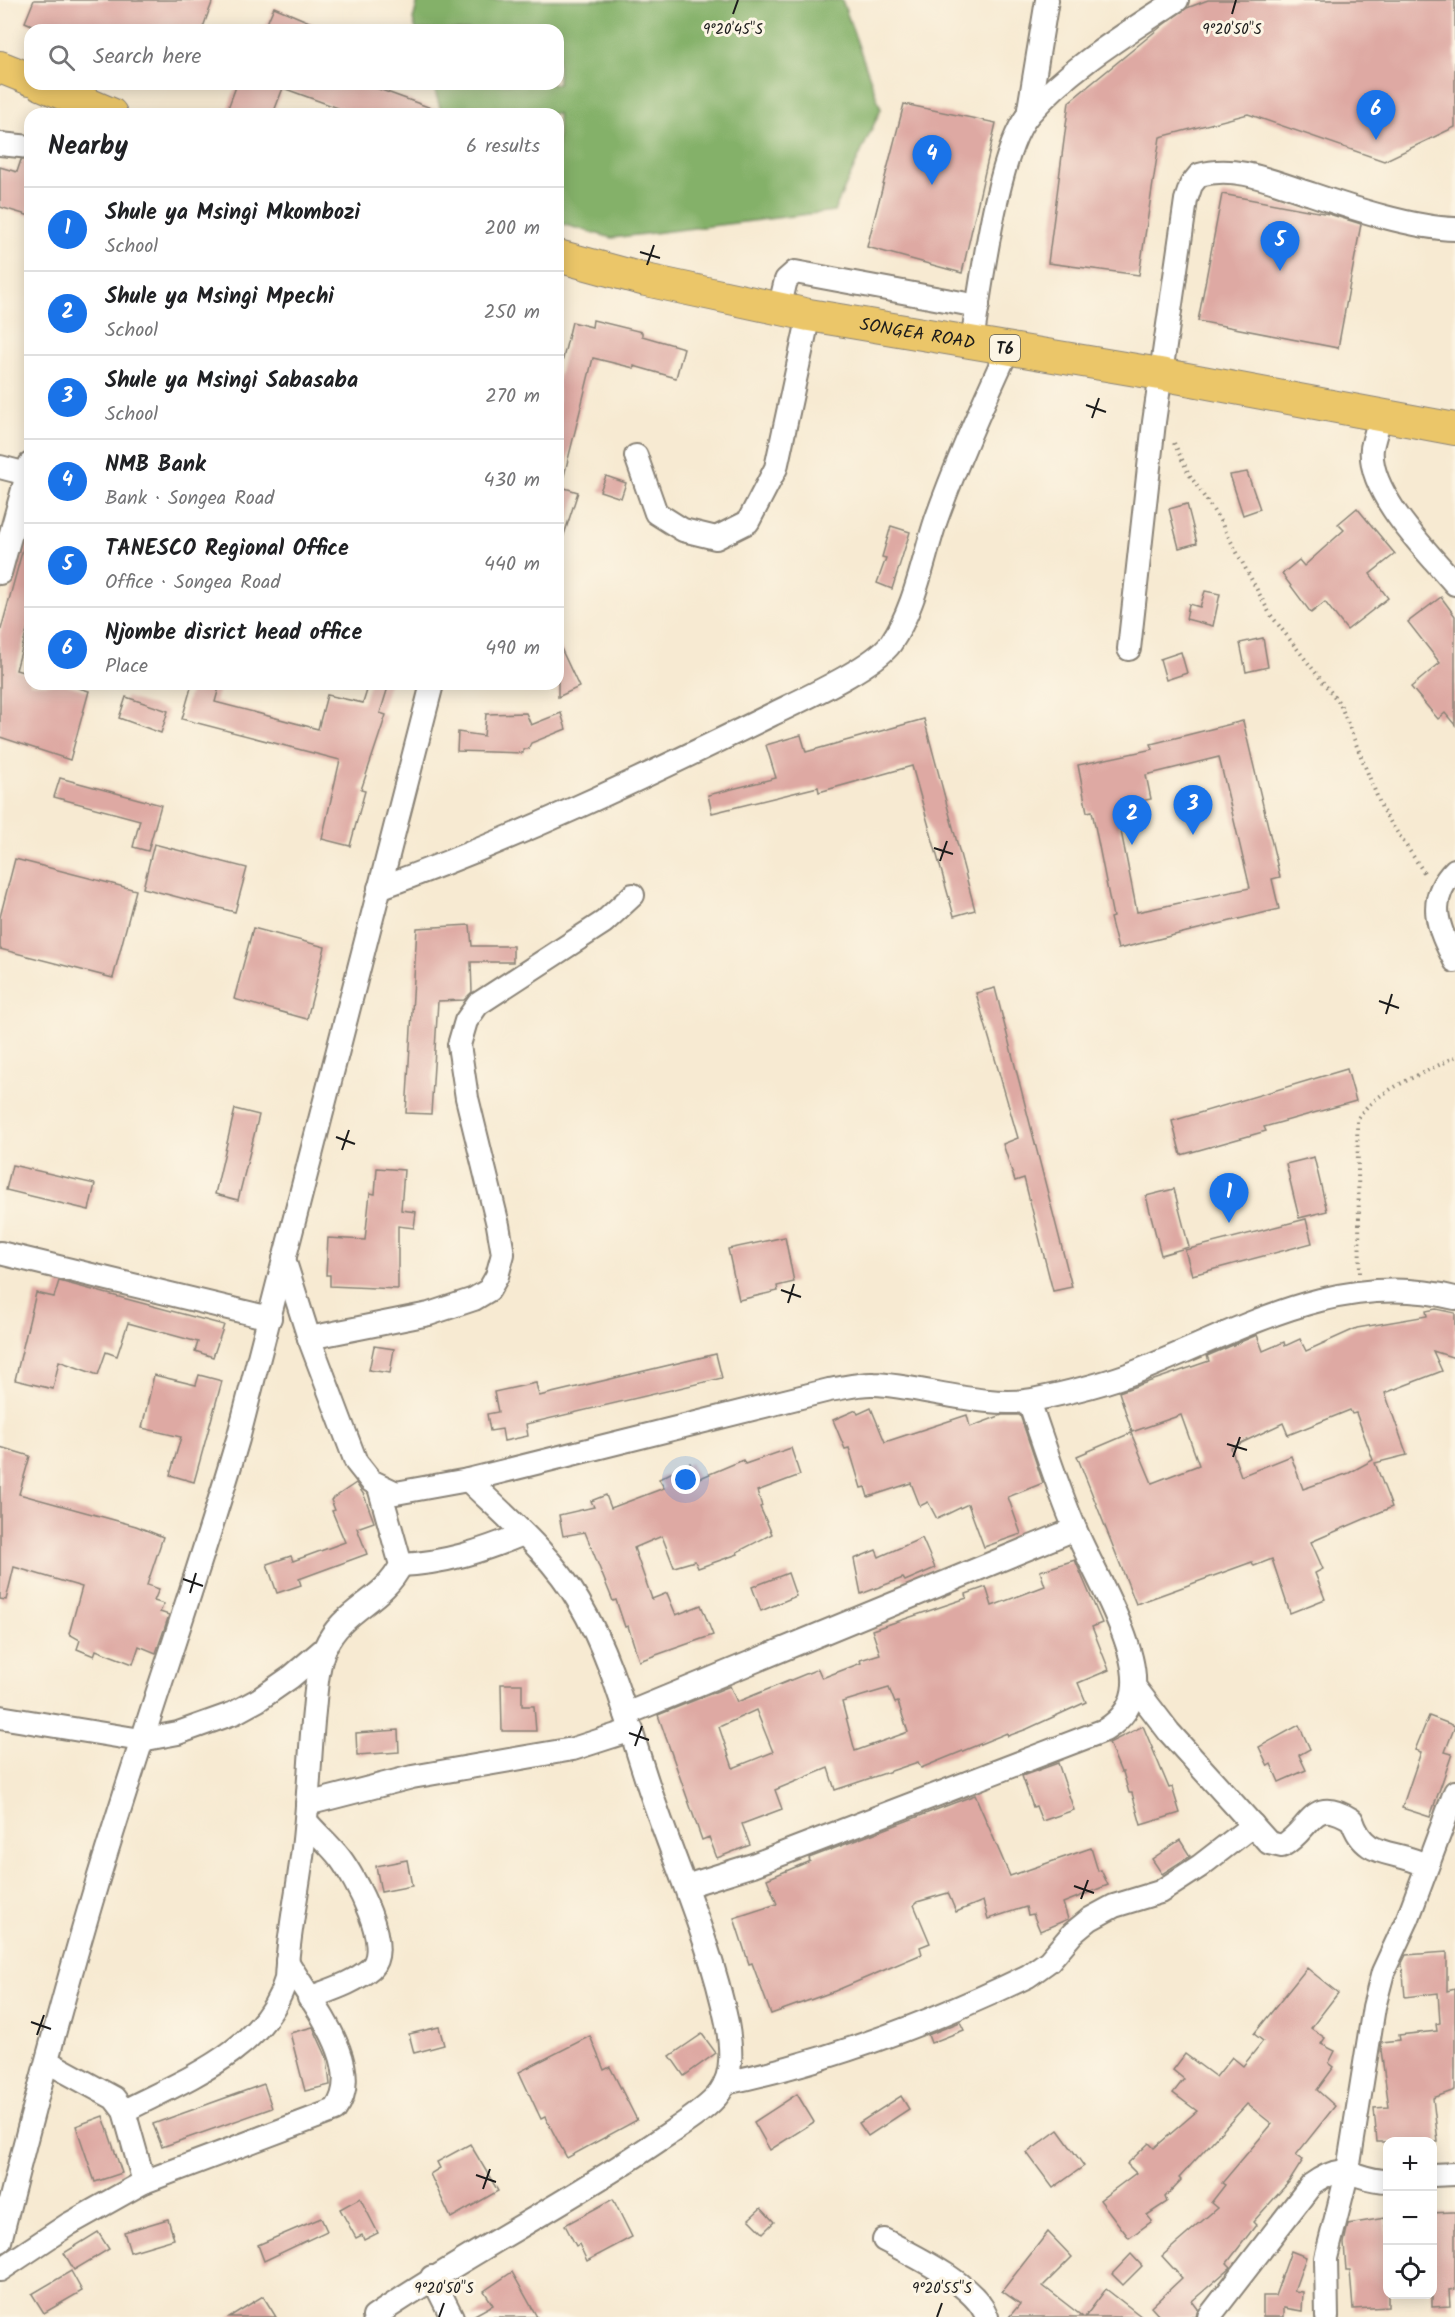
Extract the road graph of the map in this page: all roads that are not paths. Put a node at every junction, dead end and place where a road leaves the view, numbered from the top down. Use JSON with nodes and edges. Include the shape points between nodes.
{"nodes":[{"id":1,"x":1047,"y":0,"type":"edge"},
{"id":2,"x":1177,"y":0,"type":"edge"},
{"id":3,"x":0,"y":67,"type":"edge"},
{"id":4,"x":24,"y":77,"type":"edge"},
{"id":5,"x":55,"y":90,"type":"edge"},
{"id":6,"x":97,"y":108,"type":"edge"},
{"id":7,"x":1028,"y":115,"type":"junction"},
{"id":8,"x":0,"y":144,"type":"edge"},
{"id":9,"x":24,"y":146,"type":"edge"},
{"id":10,"x":1455,"y":229,"type":"edge"},
{"id":11,"x":564,"y":258,"type":"edge"},
{"id":12,"x":978,"y":306,"type":"junction"},
{"id":13,"x":794,"y":312,"type":"junction"},
{"id":14,"x":972,"y":341,"type":"junction"},
{"id":15,"x":1008,"y":349,"type":"junction"},
{"id":16,"x":1160,"y":374,"type":"junction"},
{"id":17,"x":1381,"y":416,"type":"junction"},
{"id":18,"x":1455,"y":429,"type":"edge"},
{"id":19,"x":636,"y":456,"type":"dead end"},
{"id":20,"x":0,"y":467,"type":"edge"},
{"id":21,"x":24,"y":469,"type":"edge"},
{"id":22,"x":24,"y":484,"type":"edge"},
{"id":23,"x":0,"y":573,"type":"edge"},
{"id":24,"x":1455,"y":584,"type":"edge"},
{"id":25,"x":1129,"y":649,"type":"dead end"},
{"id":26,"x":430,"y":690,"type":"edge"},
{"id":27,"x":1455,"y":870,"type":"edge"},
{"id":28,"x":379,"y":888,"type":"junction"},
{"id":29,"x":633,"y":895,"type":"dead end"},
{"id":30,"x":1455,"y":961,"type":"edge"},
{"id":31,"x":0,"y":1253,"type":"edge"},
{"id":32,"x":284,"y":1258,"type":"junction"},
{"id":33,"x":1455,"y":1298,"type":"edge"},
{"id":34,"x":270,"y":1318,"type":"junction"},
{"id":35,"x":309,"y":1338,"type":"junction"},
{"id":36,"x":1029,"y":1401,"type":"junction"},
{"id":37,"x":468,"y":1480,"type":"junction"},
{"id":38,"x":379,"y":1487,"type":"junction"},
{"id":39,"x":1075,"y":1529,"type":"junction"},
{"id":40,"x":523,"y":1534,"type":"junction"},
{"id":41,"x":401,"y":1565,"type":"junction"},
{"id":42,"x":325,"y":1648,"type":"junction"},
{"id":43,"x":1134,"y":1686,"type":"junction"},
{"id":44,"x":0,"y":1717,"type":"edge"},
{"id":45,"x":629,"y":1722,"type":"junction"},
{"id":46,"x":141,"y":1740,"type":"junction"},
{"id":47,"x":1455,"y":1792,"type":"edge"},
{"id":48,"x":306,"y":1813,"type":"junction"},
{"id":49,"x":1253,"y":1825,"type":"junction"},
{"id":50,"x":1426,"y":1866,"type":"junction"},
{"id":51,"x":686,"y":1886,"type":"junction"},
{"id":52,"x":287,"y":1961,"type":"junction"},
{"id":53,"x":309,"y":1998,"type":"junction"},
{"id":54,"x":48,"y":2062,"type":"junction"},
{"id":55,"x":725,"y":2082,"type":"junction"},
{"id":56,"x":124,"y":2111,"type":"junction"},
{"id":57,"x":1348,"y":2170,"type":"junction"},
{"id":58,"x":1455,"y":2174,"type":"edge"},
{"id":59,"x":1437,"y":2175,"type":"edge"},
{"id":60,"x":1383,"y":2180,"type":"edge"},
{"id":61,"x":144,"y":2182,"type":"junction"},
{"id":62,"x":884,"y":2240,"type":"dead end"},
{"id":63,"x":0,"y":2241,"type":"edge"},
{"id":64,"x":0,"y":2270,"type":"edge"},
{"id":65,"x":432,"y":2277,"type":"junction"},
{"id":66,"x":374,"y":2317,"type":"edge"},
{"id":67,"x":452,"y":2317,"type":"edge"},
{"id":68,"x":987,"y":2317,"type":"edge"},
{"id":69,"x":1209,"y":2317,"type":"edge"},
{"id":70,"x":1327,"y":2317,"type":"edge"}],
"edges":[{"from":1,"to":7,"type":"street"},
{"from":2,"to":7,"type":"street","via":[[1069,75]]},
{"from":3,"to":4,"type":"highway"},
{"from":5,"to":6,"type":"highway"},
{"from":7,"to":12,"type":"street","via":[[1013,142],[1003,173]]},
{"from":8,"to":9,"type":"street"},
{"from":10,"to":16,"type":"street","via":[[1372,212],[1231,170],[1199,175],[1186,200]]},
{"from":11,"to":13,"type":"highway","name":"SONGEA ROAD","number":"T6"},
{"from":12,"to":13,"type":"street","via":[[795,272],[786,280]]},
{"from":12,"to":14,"type":"street"},
{"from":13,"to":14,"type":"highway","name":"SONGEA ROAD","number":"T6"},
{"from":13,"to":19,"type":"street","via":[[776,468],[748,522],[716,538],[683,530],[656,513]]},
{"from":14,"to":15,"type":"highway","name":"SONGEA ROAD","number":"T6"},
{"from":15,"to":16,"type":"highway","name":"SONGEA ROAD","number":"T6"},
{"from":15,"to":28,"type":"street","via":[[952,479],[906,614],[890,644],[867,664],[695,752],[446,864]]},
{"from":16,"to":17,"type":"highway","name":"SONGEA ROAD","number":"T6"},
{"from":16,"to":25,"type":"street"},
{"from":17,"to":18,"type":"highway","name":"SONGEA ROAD","number":"T6"},
{"from":17,"to":24,"type":"street","via":[[1372,449],[1377,477],[1389,502]]},
{"from":20,"to":21,"type":"street"},
{"from":22,"to":23,"type":"street"},
{"from":26,"to":28,"type":"street"},
{"from":27,"to":30,"type":"street","via":[[1439,891],[1436,915]]},
{"from":28,"to":32,"type":"street"},
{"from":29,"to":35,"type":"street","via":[[604,922],[478,1004],[466,1021],[459,1045],[467,1098],[502,1254],[489,1290],[429,1314]]},
{"from":31,"to":34,"type":"street"},
{"from":32,"to":34,"type":"street"},
{"from":32,"to":35,"type":"street"},
{"from":33,"to":36,"type":"street","via":[[1432,1292],[1360,1292],[1319,1299],[1262,1317],[1136,1372]]},
{"from":34,"to":46,"type":"street","via":[[205,1554]]},
{"from":35,"to":38,"type":"street","via":[[356,1462]]},
{"from":36,"to":37,"type":"street","via":[[954,1397],[872,1384],[829,1390]]},
{"from":36,"to":39,"type":"street"},
{"from":37,"to":38,"type":"street","via":[[411,1492],[396,1493]]},
{"from":37,"to":40,"type":"street"},
{"from":38,"to":41,"type":"street"},
{"from":39,"to":43,"type":"street","via":[[1125,1640],[1133,1665]]},
{"from":39,"to":45,"type":"street"},
{"from":40,"to":41,"type":"street","via":[[476,1554],[433,1564]]},
{"from":40,"to":45,"type":"street","via":[[579,1601]]},
{"from":41,"to":42,"type":"street","via":[[395,1579],[383,1592],[354,1610]]},
{"from":42,"to":46,"type":"street","via":[[250,1705],[205,1724]]},
{"from":42,"to":48,"type":"street","via":[[316,1695]]},
{"from":43,"to":49,"type":"street","via":[[1169,1732]]},
{"from":43,"to":51,"type":"street","via":[[1118,1722],[1105,1730],[753,1865]]},
{"from":44,"to":46,"type":"street"},
{"from":45,"to":48,"type":"street","via":[[573,1749],[412,1777]]},
{"from":45,"to":51,"type":"street"},
{"from":46,"to":54,"type":"street"},
{"from":47,"to":50,"type":"street"},
{"from":48,"to":52,"type":"street"},
{"from":48,"to":53,"type":"street","via":[[367,1902],[376,1940],[372,1967],[352,1981]]},
{"from":49,"to":50,"type":"street","via":[[1269,1842],[1282,1846],[1319,1811],[1333,1810],[1352,1820],[1358,1838],[1370,1848],[1405,1856]]},
{"from":49,"to":55,"type":"street","via":[[1160,1892],[1114,1906],[1090,1919],[1050,1961],[1028,1976],[870,2044],[796,2067]]},
{"from":50,"to":57,"type":"street","via":[[1383,1972],[1374,2007]]},
{"from":51,"to":55,"type":"street","via":[[727,2024],[731,2068]]},
{"from":52,"to":53,"type":"street"},
{"from":52,"to":56,"type":"street","via":[[282,1995],[252,2037],[207,2067]]},
{"from":53,"to":61,"type":"street","via":[[339,2046],[345,2076],[344,2098],[335,2110]]},
{"from":54,"to":56,"type":"street","via":[[114,2098]]},
{"from":54,"to":63,"type":"street"},
{"from":55,"to":65,"type":"street","via":[[720,2093],[689,2119],[631,2159]]},
{"from":56,"to":61,"type":"street"},
{"from":57,"to":60,"type":"street"},
{"from":57,"to":69,"type":"street","via":[[1332,2173],[1311,2185]]},
{"from":57,"to":70,"type":"street","via":[[1326,2258]]},
{"from":58,"to":59,"type":"street"},
{"from":61,"to":64,"type":"street","via":[[69,2224]]},
{"from":62,"to":68,"type":"street","via":[[959,2285],[981,2305]]},
{"from":65,"to":66,"type":"street"},
{"from":65,"to":67,"type":"street"}]}
